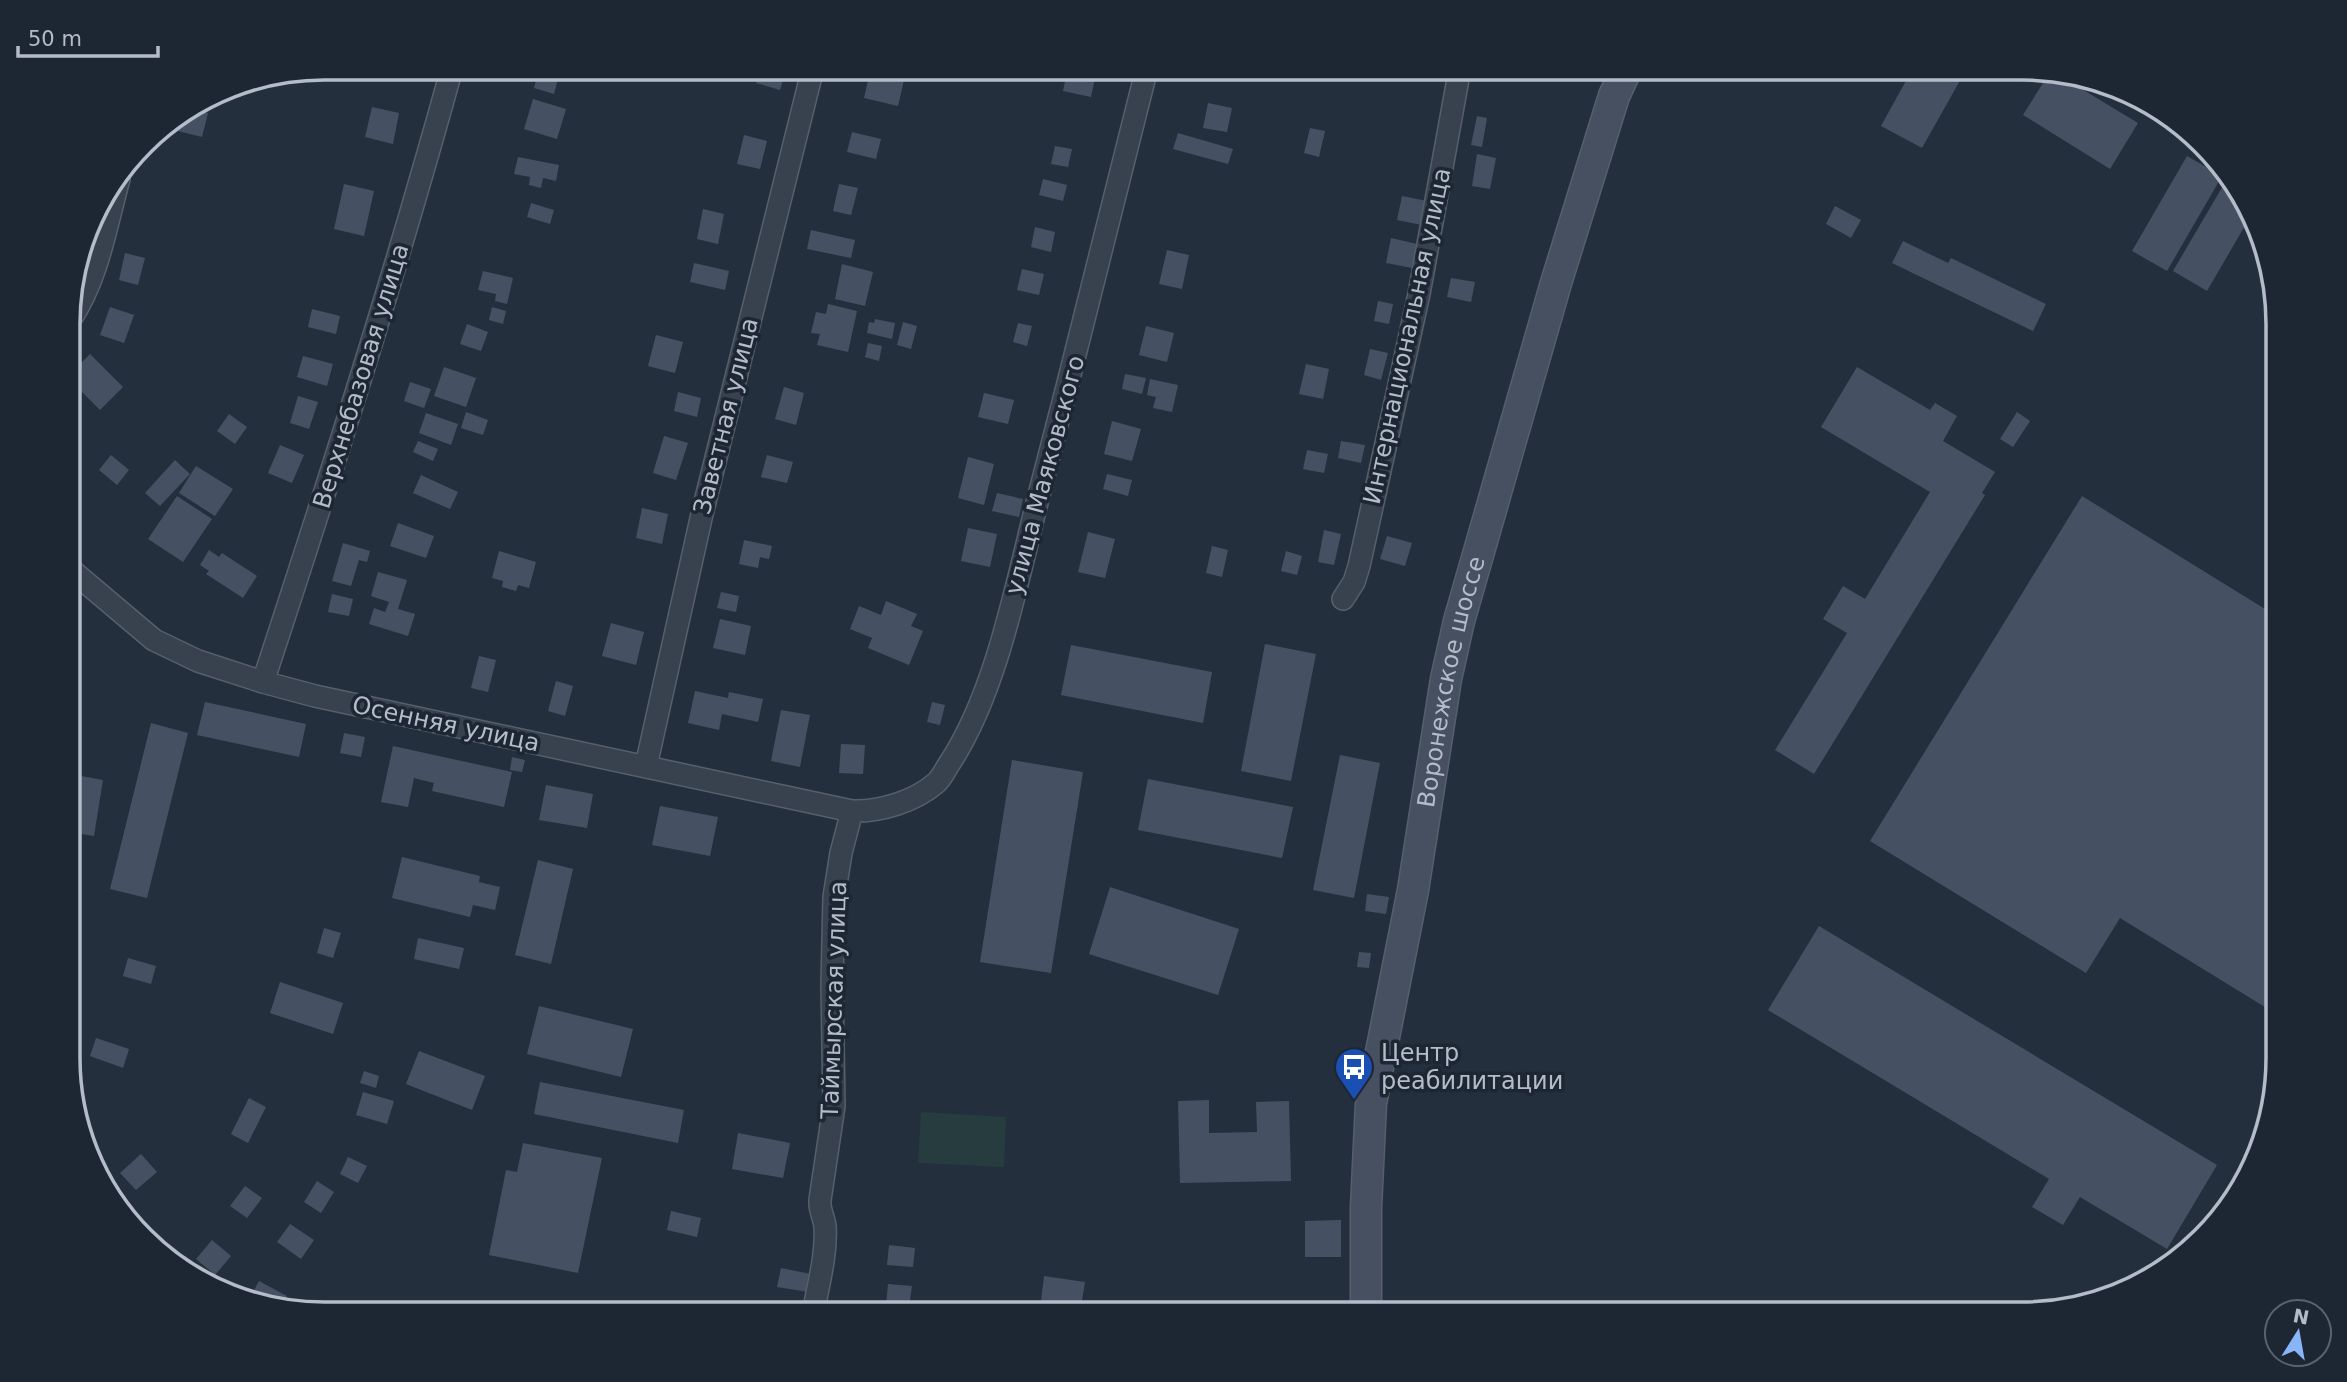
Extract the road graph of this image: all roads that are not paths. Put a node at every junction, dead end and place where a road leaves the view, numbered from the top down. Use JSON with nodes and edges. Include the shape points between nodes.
{"nodes":[{"id":1,"x":1458,"y":80,"type":"edge"},
{"id":2,"x":1621,"y":80,"type":"edge"},
{"id":3,"x":448,"y":81,"type":"edge"},
{"id":4,"x":810,"y":81,"type":"edge"},
{"id":5,"x":1144,"y":81,"type":"edge"},
{"id":6,"x":111,"y":209,"type":"edge"},
{"id":7,"x":83,"y":298,"type":"edge"},
{"id":8,"x":80,"y":577,"type":"edge"},
{"id":9,"x":1343,"y":599,"type":"dead end"},
{"id":10,"x":262,"y":682,"type":"junction"},
{"id":11,"x":646,"y":765,"type":"junction"},
{"id":12,"x":852,"y":811,"type":"junction"},
{"id":13,"x":1366,"y":1301,"type":"edge"},
{"id":14,"x":815,"y":1302,"type":"edge"}],
"edges":[{"from":1,"to":9,"type":"street","name":"Интернациональная улица","via":[[1419,294],[1359,566]]},
{"from":2,"to":13,"type":"main road","name":"Воронежское шоссе","via":[[1560,271],[1446,679],[1413,890],[1371,1102]]},
{"from":3,"to":10,"type":"street","name":"Верхнебазовая улица","via":[[342,440]]},
{"from":4,"to":11,"type":"street","name":"Заветная улица","via":[[702,514]]},
{"from":5,"to":12,"type":"street","name":"улица Маяковского","via":[[985,690],[961,746],[937,783],[878,810]]},
{"from":6,"to":7,"type":"street"},
{"from":8,"to":10,"type":"street","name":"Осенняя улица","via":[[154,640],[198,661]]},
{"from":10,"to":11,"type":"street","name":"Осенняя улица"},
{"from":11,"to":12,"type":"street","name":"Осенняя улица"},
{"from":12,"to":14,"type":"street","name":"Таймырская улица","via":[[834,897],[834,1106],[819,1210],[825,1226],[824,1250]]}]}
